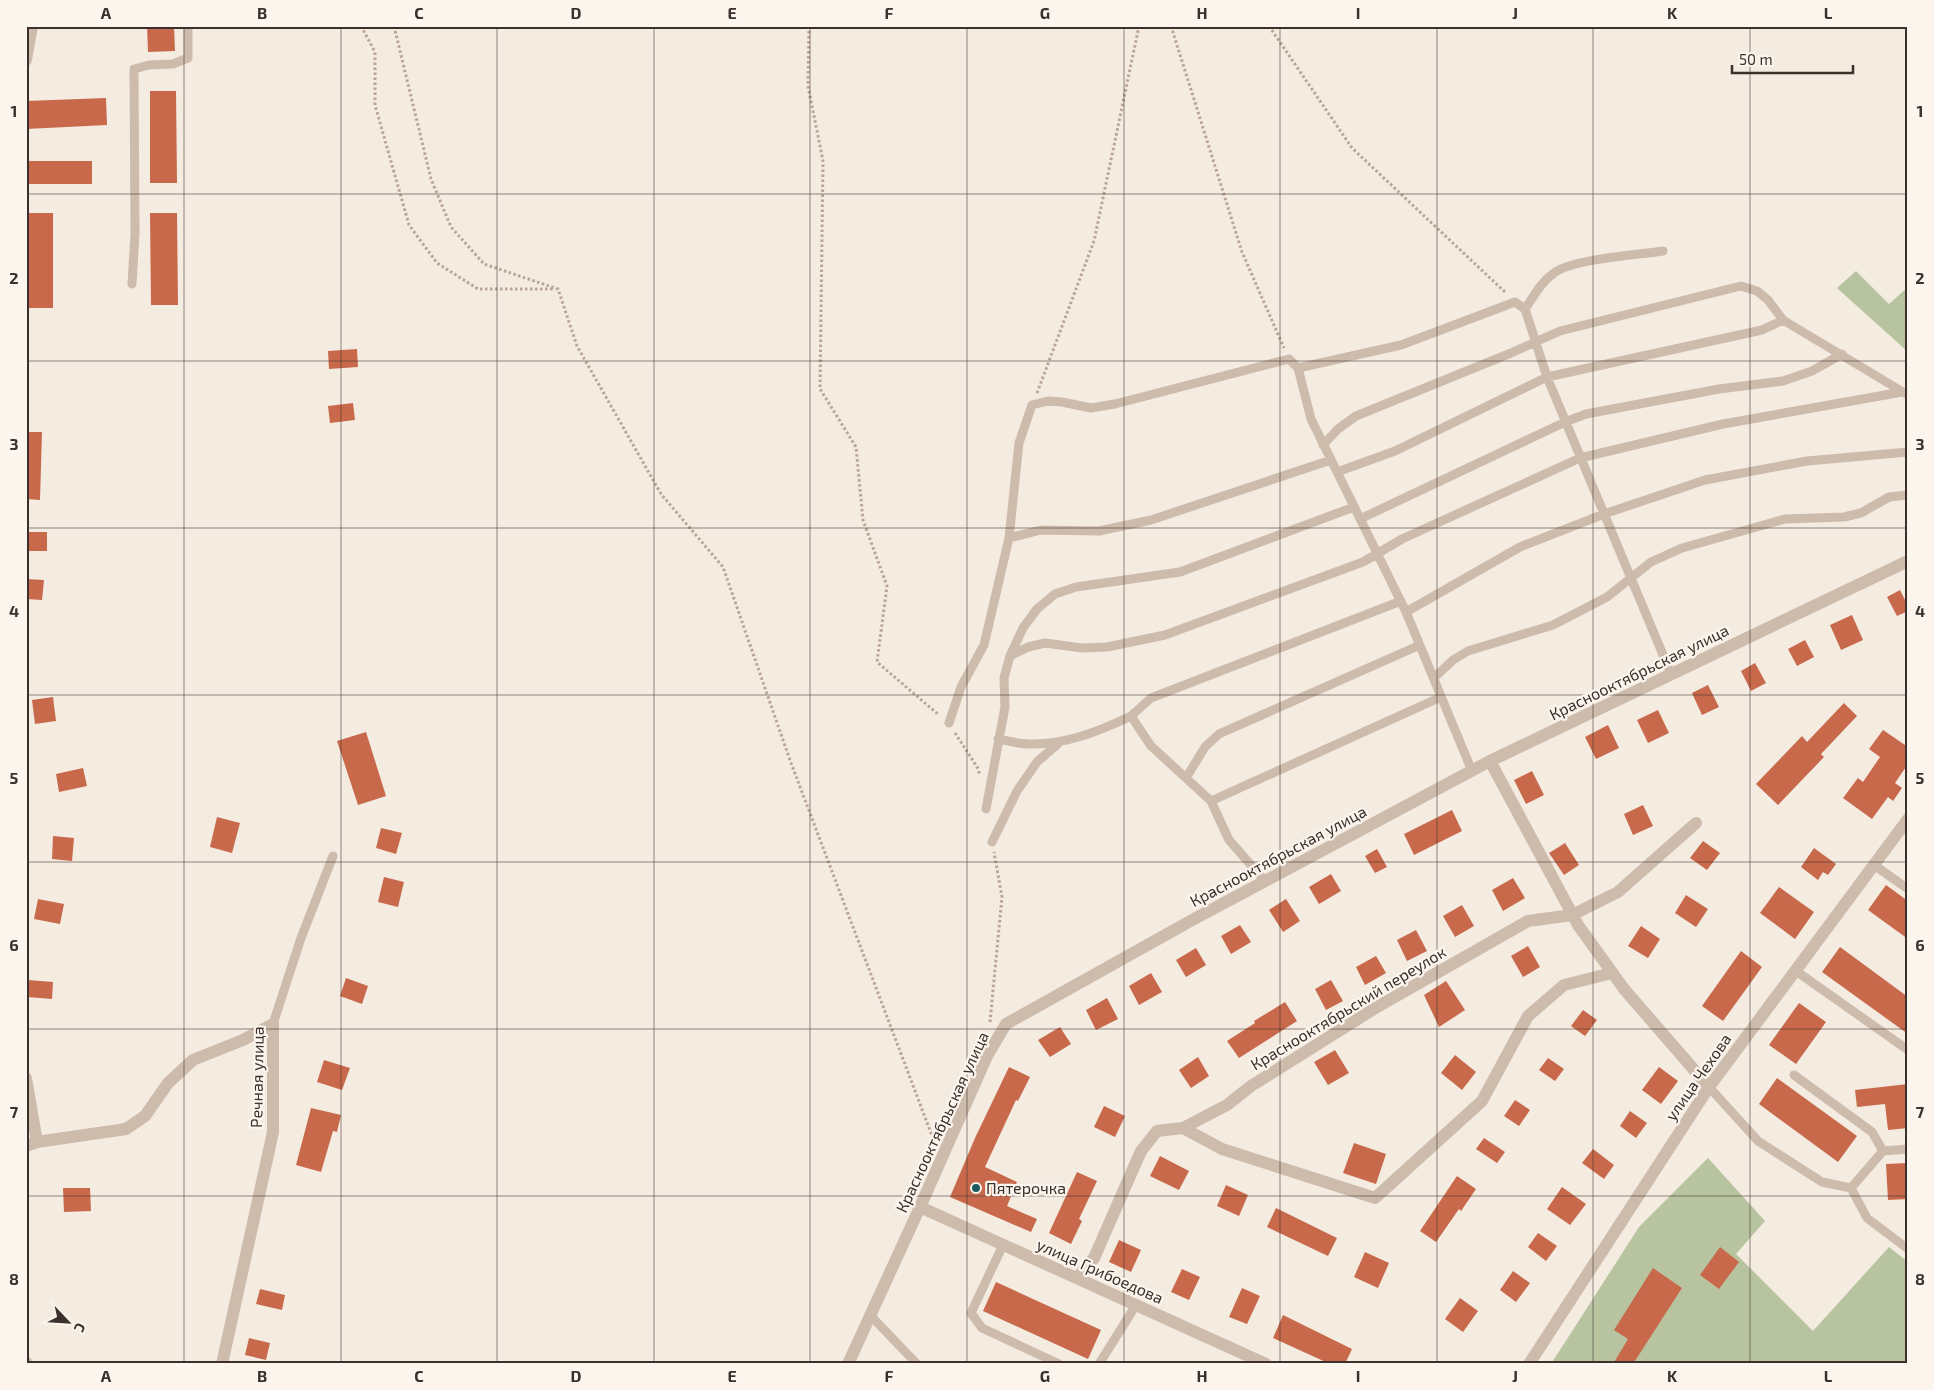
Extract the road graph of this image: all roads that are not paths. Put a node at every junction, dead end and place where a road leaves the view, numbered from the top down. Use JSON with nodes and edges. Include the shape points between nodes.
{"nodes":[{"id":1,"x":32,"y":26,"type":"edge"},
{"id":2,"x":188,"y":26,"type":"edge"},
{"id":3,"x":26,"y":60,"type":"edge"},
{"id":4,"x":1663,"y":252,"type":"dead end"},
{"id":5,"x":132,"y":284,"type":"dead end"},
{"id":6,"x":1525,"y":309,"type":"junction"},
{"id":7,"x":1783,"y":320,"type":"junction"},
{"id":8,"x":1535,"y":341,"type":"junction"},
{"id":9,"x":1842,"y":354,"type":"junction"},
{"id":10,"x":1298,"y":368,"type":"junction"},
{"id":11,"x":1546,"y":377,"type":"junction"},
{"id":12,"x":1905,"y":393,"type":"edge"},
{"id":13,"x":1565,"y":422,"type":"junction"},
{"id":14,"x":1323,"y":445,"type":"junction"},
{"id":15,"x":1908,"y":452,"type":"edge"},
{"id":16,"x":1580,"y":458,"type":"junction"},
{"id":17,"x":1331,"y":460,"type":"junction"},
{"id":18,"x":1337,"y":472,"type":"junction"},
{"id":19,"x":1908,"y":495,"type":"edge"},
{"id":20,"x":1354,"y":507,"type":"junction"},
{"id":21,"x":1604,"y":514,"type":"junction"},
{"id":22,"x":1360,"y":519,"type":"junction"},
{"id":23,"x":1009,"y":538,"type":"junction"},
{"id":24,"x":1378,"y":554,"type":"junction"},
{"id":25,"x":1908,"y":561,"type":"edge"},
{"id":26,"x":1631,"y":579,"type":"junction"},
{"id":27,"x":1401,"y":601,"type":"junction"},
{"id":28,"x":1406,"y":612,"type":"junction"},
{"id":29,"x":1420,"y":646,"type":"junction"},
{"id":30,"x":1010,"y":656,"type":"junction"},
{"id":31,"x":1671,"y":674,"type":"junction"},
{"id":32,"x":1434,"y":678,"type":"junction"},
{"id":33,"x":1441,"y":697,"type":"junction"},
{"id":34,"x":1131,"y":716,"type":"junction"},
{"id":35,"x":949,"y":724,"type":"road end"},
{"id":36,"x":998,"y":739,"type":"junction"},
{"id":37,"x":1062,"y":741,"type":"junction"},
{"id":38,"x":1490,"y":761,"type":"junction"},
{"id":39,"x":1472,"y":771,"type":"junction"},
{"id":40,"x":1186,"y":778,"type":"junction"},
{"id":41,"x":1211,"y":801,"type":"junction"},
{"id":42,"x":986,"y":809,"type":"dead end"},
{"id":43,"x":1908,"y":819,"type":"edge"},
{"id":44,"x":1696,"y":823,"type":"dead end"},
{"id":45,"x":992,"y":842,"type":"road end"},
{"id":46,"x":334,"y":856,"type":"dead end"},
{"id":47,"x":1874,"y":865,"type":"junction"},
{"id":48,"x":1265,"y":881,"type":"junction"},
{"id":49,"x":1908,"y":889,"type":"edge"},
{"id":50,"x":1572,"y":915,"type":"junction"},
{"id":51,"x":1796,"y":971,"type":"junction"},
{"id":52,"x":1612,"y":973,"type":"junction"},
{"id":53,"x":273,"y":1024,"type":"junction"},
{"id":54,"x":1908,"y":1050,"type":"edge"},
{"id":55,"x":1794,"y":1076,"type":"dead end"},
{"id":56,"x":26,"y":1078,"type":"edge"},
{"id":57,"x":1709,"y":1087,"type":"junction"},
{"id":58,"x":1183,"y":1128,"type":"junction"},
{"id":59,"x":32,"y":1144,"type":"edge"},
{"id":60,"x":1908,"y":1149,"type":"edge"},
{"id":61,"x":1882,"y":1151,"type":"junction"},
{"id":62,"x":1851,"y":1188,"type":"junction"},
{"id":63,"x":920,"y":1207,"type":"junction"},
{"id":64,"x":1003,"y":1245,"type":"junction"},
{"id":65,"x":1908,"y":1249,"type":"edge"},
{"id":66,"x":1077,"y":1278,"type":"junction"},
{"id":67,"x":1136,"y":1305,"type":"junction"},
{"id":68,"x":870,"y":1315,"type":"junction"},
{"id":69,"x":222,"y":1364,"type":"edge"},
{"id":70,"x":848,"y":1364,"type":"edge"},
{"id":71,"x":916,"y":1364,"type":"edge"},
{"id":72,"x":1059,"y":1364,"type":"edge"},
{"id":73,"x":1099,"y":1364,"type":"edge"},
{"id":74,"x":1266,"y":1364,"type":"edge"},
{"id":75,"x":1529,"y":1364,"type":"edge"}],
"edges":[{"from":1,"to":3,"type":"street"},
{"from":2,"to":5,"type":"lane","via":[[188,58],[173,64],[134,69],[135,233]]},
{"from":4,"to":6,"type":"lane","via":[[1574,264],[1544,282]]},
{"from":6,"to":8,"type":"lane"},
{"from":6,"to":10,"type":"lane","via":[[1515,302],[1401,345]]},
{"from":7,"to":8,"type":"lane","via":[[1762,296],[1741,286],[1560,331]]},
{"from":7,"to":9,"type":"lane"},
{"from":7,"to":11,"type":"lane","via":[[1762,330]]},
{"from":8,"to":11,"type":"lane"},
{"from":8,"to":14,"type":"lane","via":[[1356,416]]},
{"from":9,"to":12,"type":"lane"},
{"from":9,"to":13,"type":"lane","via":[[1812,371],[1783,381],[1586,414]]},
{"from":10,"to":14,"type":"lane","via":[[1311,419]]},
{"from":10,"to":23,"type":"lane","via":[[1289,359],[1091,408],[1048,401],[1032,405],[1019,443]]},
{"from":11,"to":13,"type":"lane"},
{"from":11,"to":18,"type":"lane","via":[[1395,451]]},
{"from":12,"to":16,"type":"lane","via":[[1723,424]]},
{"from":13,"to":16,"type":"lane"},
{"from":13,"to":22,"type":"lane"},
{"from":14,"to":17,"type":"lane"},
{"from":15,"to":21,"type":"lane","via":[[1807,461],[1705,480]]},
{"from":16,"to":21,"type":"lane"},
{"from":16,"to":24,"type":"lane","via":[[1402,539]]},
{"from":17,"to":18,"type":"lane"},
{"from":17,"to":23,"type":"lane","via":[[1151,520],[1099,531],[1041,530]]},
{"from":18,"to":20,"type":"lane"},
{"from":19,"to":26,"type":"lane","via":[[1889,497],[1861,513],[1844,517],[1785,519],[1682,548],[1651,562]]},
{"from":20,"to":22,"type":"lane"},
{"from":20,"to":30,"type":"lane","via":[[1180,572],[1076,587],[1054,594],[1023,628]]},
{"from":21,"to":26,"type":"lane"},
{"from":21,"to":28,"type":"lane","via":[[1520,547]]},
{"from":22,"to":24,"type":"lane"},
{"from":23,"to":35,"type":"lane","via":[[984,645],[962,686]]},
{"from":24,"to":27,"type":"lane"},
{"from":24,"to":30,"type":"lane","via":[[1165,635],[1107,647],[1082,648],[1045,643]]},
{"from":25,"to":31,"type":"street","name":"Краснооктябрьская улица"},
{"from":26,"to":31,"type":"lane"},
{"from":26,"to":32,"type":"lane","via":[[1607,597],[1553,625],[1468,651]]},
{"from":27,"to":28,"type":"lane"},
{"from":27,"to":34,"type":"lane","via":[[1150,698]]},
{"from":28,"to":29,"type":"lane"},
{"from":29,"to":32,"type":"lane"},
{"from":29,"to":40,"type":"lane","via":[[1219,734],[1205,746]]},
{"from":30,"to":36,"type":"lane","via":[[1004,678],[1005,707]]},
{"from":31,"to":38,"type":"street","name":"Краснооктябрьская улица"},
{"from":32,"to":33,"type":"lane"},
{"from":33,"to":39,"type":"lane"},
{"from":33,"to":41,"type":"lane"},
{"from":34,"to":37,"type":"lane","via":[[1104,730]]},
{"from":34,"to":40,"type":"lane","via":[[1151,746]]},
{"from":36,"to":37,"type":"lane","via":[[1028,744]]},
{"from":36,"to":42,"type":"lane"},
{"from":37,"to":45,"type":"lane","via":[[1037,762],[1017,790]]},
{"from":38,"to":39,"type":"street","name":"Краснооктябрьская улица"},
{"from":38,"to":50,"type":"street"},
{"from":39,"to":48,"type":"street","name":"Краснооктябрьская улица"},
{"from":40,"to":41,"type":"lane"},
{"from":41,"to":48,"type":"lane","via":[[1229,840]]},
{"from":43,"to":47,"type":"street","name":"улица Чехова"},
{"from":44,"to":50,"type":"street","name":"Краснооктябрьский переулок","via":[[1618,892]]},
{"from":46,"to":53,"type":"lane","name":"Речная улица","via":[[301,938]]},
{"from":47,"to":49,"type":"lane"},
{"from":47,"to":51,"type":"street","name":"улица Чехова"},
{"from":48,"to":63,"type":"street","name":"Краснооктябрьская улица","via":[[1006,1024],[986,1056]]},
{"from":50,"to":52,"type":"street"},
{"from":50,"to":58,"type":"street","name":"Краснооктябрьский переулок","via":[[1528,921],[1377,1007],[1251,1086],[1227,1105]]},
{"from":51,"to":54,"type":"lane"},
{"from":51,"to":57,"type":"street","name":"улица Чехова"},
{"from":52,"to":57,"type":"street"},
{"from":52,"to":58,"type":"street","via":[[1564,985],[1528,1016],[1482,1101],[1375,1198],[1222,1149]]},
{"from":53,"to":59,"type":"street","via":[[194,1060],[168,1083],[144,1116],[126,1129]]},
{"from":53,"to":69,"type":"street","name":"Речная улица","via":[[273,1132]]},
{"from":55,"to":61,"type":"lane","via":[[1872,1132]]},
{"from":56,"to":59,"type":"street"},
{"from":57,"to":62,"type":"lane","via":[[1758,1141],[1822,1182]]},
{"from":57,"to":75,"type":"street","name":"улица Чехова"},
{"from":58,"to":66,"type":"street","name":"Краснооктябрьский переулок","via":[[1157,1131],[1141,1151],[1094,1258]]},
{"from":60,"to":61,"type":"lane"},
{"from":61,"to":62,"type":"lane"},
{"from":62,"to":65,"type":"lane","via":[[1867,1218]]},
{"from":63,"to":64,"type":"street","name":"улица Грибоедова"},
{"from":63,"to":68,"type":"street","name":"Краснооктябрьская улица"},
{"from":64,"to":66,"type":"street","name":"улица Грибоедова"},
{"from":64,"to":72,"type":"lane","via":[[971,1313],[982,1328]]},
{"from":66,"to":67,"type":"street","name":"улица Грибоедова"},
{"from":67,"to":73,"type":"lane"},
{"from":67,"to":74,"type":"street","name":"улица Грибоедова"},
{"from":68,"to":70,"type":"street","name":"Краснооктябрьская улица"},
{"from":68,"to":71,"type":"lane"}]}
